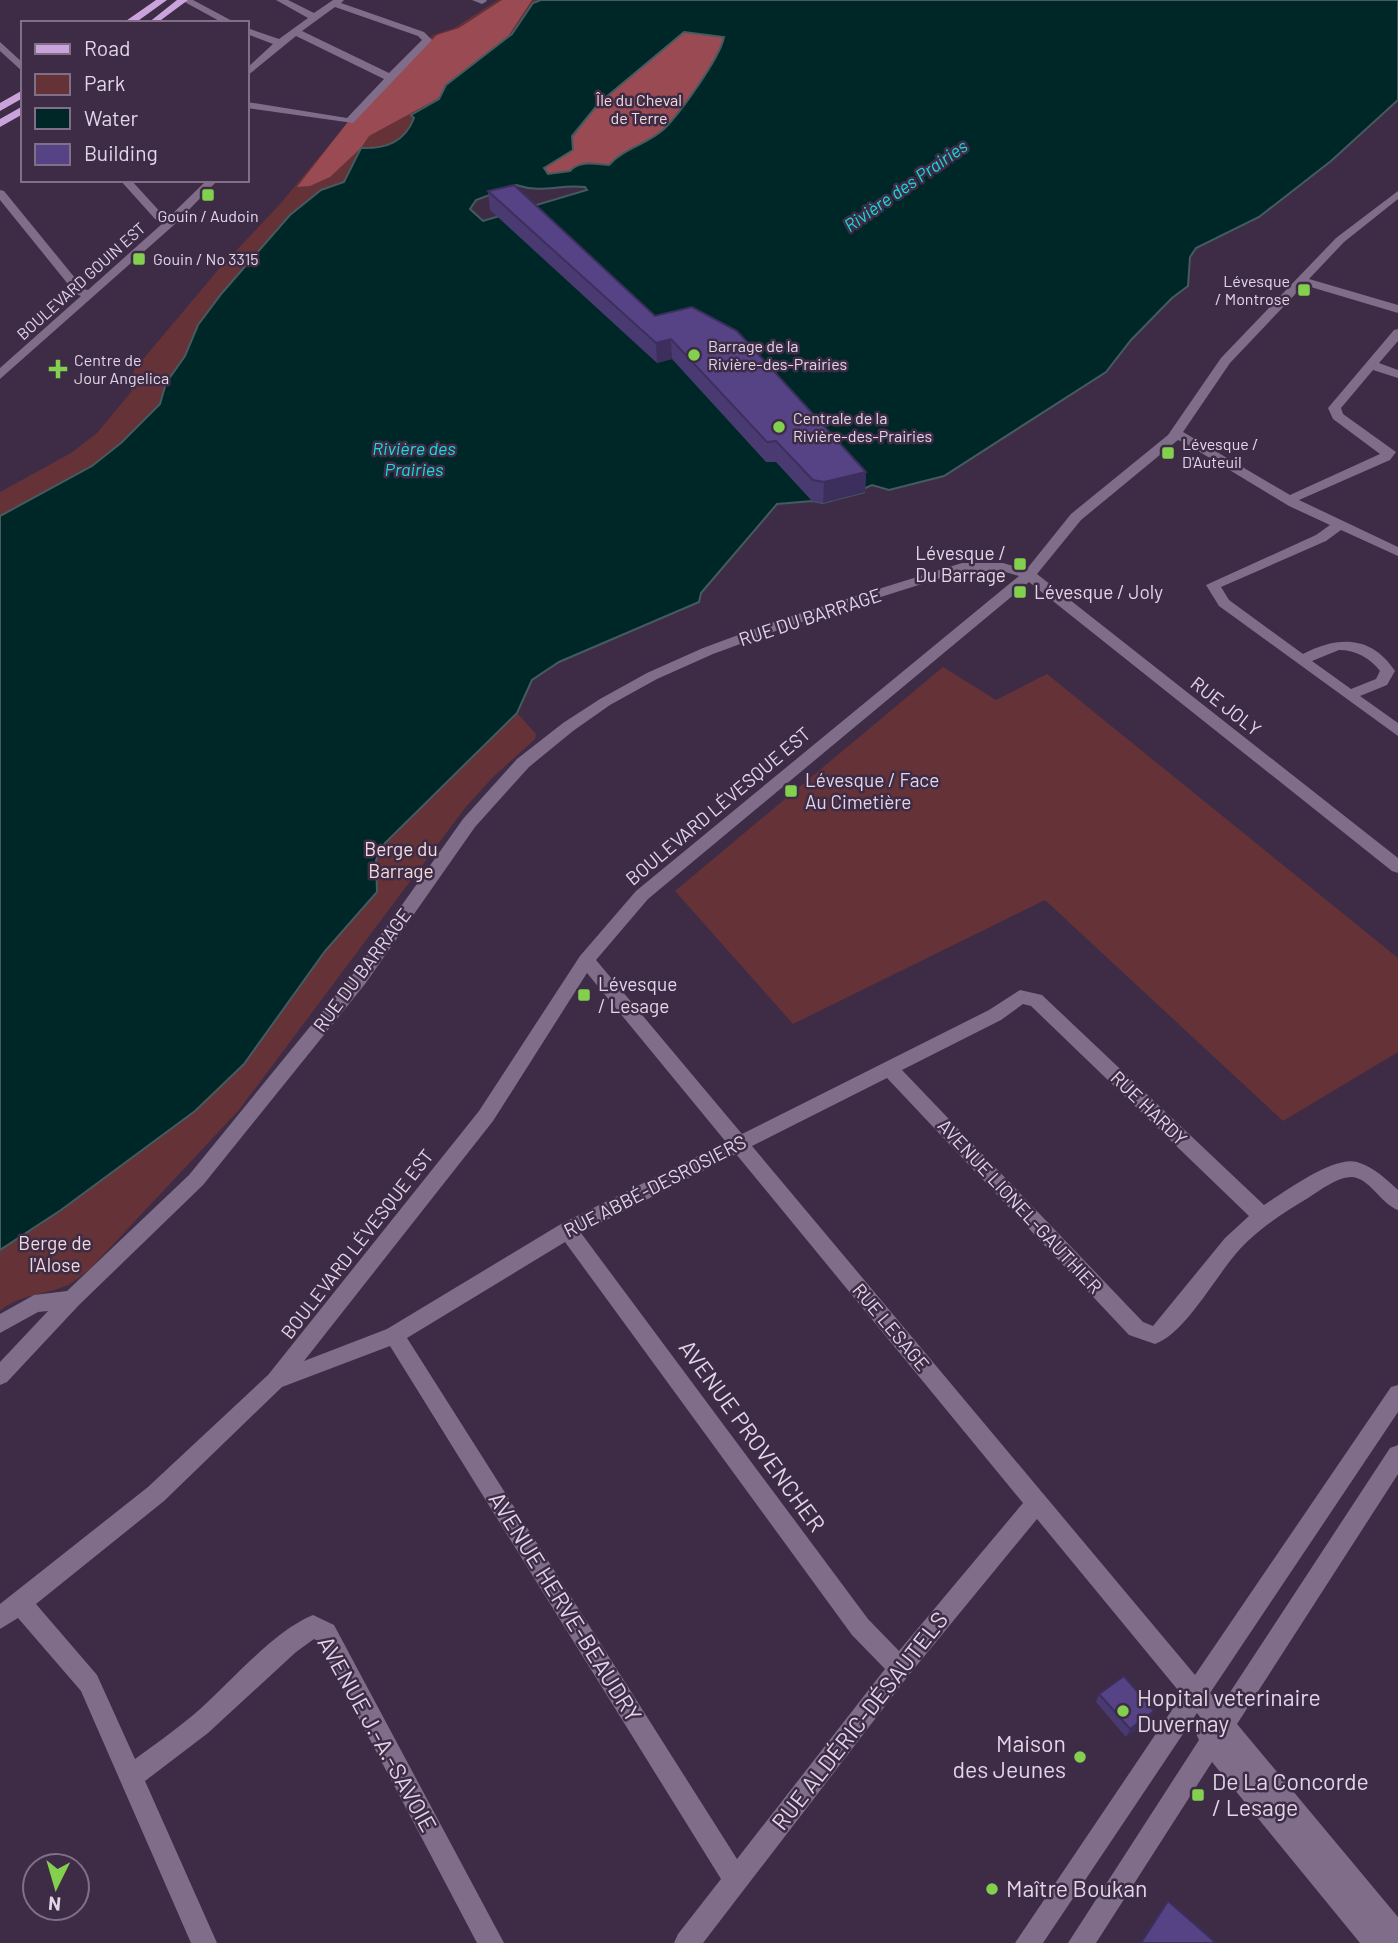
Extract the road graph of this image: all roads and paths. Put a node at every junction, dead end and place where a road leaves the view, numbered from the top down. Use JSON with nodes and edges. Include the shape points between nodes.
{"nodes":[{"id":1,"x":164,"y":0,"type":"edge"},
{"id":2,"x":281,"y":0,"type":"edge"},
{"id":3,"x":182,"y":2,"type":"edge"},
{"id":4,"x":337,"y":2,"type":"edge"},
{"id":5,"x":316,"y":18,"type":"junction"},
{"id":6,"x":131,"y":21,"type":"edge"},
{"id":7,"x":153,"y":21,"type":"edge"},
{"id":8,"x":207,"y":21,"type":"edge"},
{"id":9,"x":226,"y":21,"type":"edge"},
{"id":10,"x":248,"y":31,"type":"edge"},
{"id":11,"x":296,"y":32,"type":"junction"},
{"id":12,"x":280,"y":43,"type":"junction"},
{"id":13,"x":0,"y":45,"type":"edge"},
{"id":14,"x":256,"y":48,"type":"dead end"},
{"id":15,"x":269,"y":51,"type":"junction"},
{"id":16,"x":21,"y":67,"type":"edge"},
{"id":17,"x":248,"y":72,"type":"edge"},
{"id":18,"x":391,"y":78,"type":"junction"},
{"id":19,"x":21,"y":94,"type":"edge"},
{"id":20,"x":248,"y":105,"type":"edge"},
{"id":21,"x":0,"y":108,"type":"edge"},
{"id":22,"x":21,"y":110,"type":"edge"},
{"id":23,"x":0,"y":124,"type":"edge"},
{"id":24,"x":127,"y":182,"type":"edge"},
{"id":25,"x":211,"y":182,"type":"edge"},
{"id":26,"x":0,"y":193,"type":"edge"},
{"id":27,"x":1398,"y":194,"type":"edge"},
{"id":28,"x":171,"y":222,"type":"junction"},
{"id":29,"x":1302,"y":281,"type":"junction"},
{"id":30,"x":91,"y":294,"type":"junction"},
{"id":31,"x":1398,"y":309,"type":"edge"},
{"id":32,"x":1398,"y":333,"type":"edge"},
{"id":33,"x":1371,"y":365,"type":"junction"},
{"id":34,"x":1398,"y":374,"type":"edge"},
{"id":35,"x":0,"y":375,"type":"edge"},
{"id":36,"x":1176,"y":434,"type":"junction"},
{"id":37,"x":1289,"y":500,"type":"junction"},
{"id":38,"x":1340,"y":525,"type":"junction"},
{"id":39,"x":1398,"y":552,"type":"edge"},
{"id":40,"x":1029,"y":575,"type":"junction"},
{"id":41,"x":1302,"y":660,"type":"junction"},
{"id":42,"x":1349,"y":695,"type":"junction"},
{"id":43,"x":1398,"y":731,"type":"edge"},
{"id":44,"x":1398,"y":867,"type":"edge"},
{"id":45,"x":586,"y":960,"type":"junction"},
{"id":46,"x":1036,"y":1000,"type":"joint"},
{"id":47,"x":890,"y":1069,"type":"junction"},
{"id":48,"x":738,"y":1143,"type":"junction"},
{"id":49,"x":1398,"y":1202,"type":"edge"},
{"id":50,"x":1262,"y":1216,"type":"junction"},
{"id":51,"x":568,"y":1230,"type":"junction"},
{"id":52,"x":72,"y":1299,"type":"junction"},
{"id":53,"x":0,"y":1324,"type":"edge"},
{"id":54,"x":394,"y":1335,"type":"junction"},
{"id":55,"x":0,"y":1376,"type":"edge"},
{"id":56,"x":275,"y":1381,"type":"junction"},
{"id":57,"x":1398,"y":1394,"type":"edge"},
{"id":58,"x":1398,"y":1455,"type":"edge"},
{"id":59,"x":1037,"y":1503,"type":"junction"},
{"id":60,"x":20,"y":1603,"type":"junction"},
{"id":61,"x":0,"y":1618,"type":"edge"},
{"id":62,"x":900,"y":1668,"type":"junction"},
{"id":63,"x":1195,"y":1695,"type":"junction"},
{"id":64,"x":1215,"y":1733,"type":"junction"},
{"id":65,"x":130,"y":1777,"type":"junction"},
{"id":66,"x":735,"y":1880,"type":"junction"},
{"id":67,"x":1398,"y":1937,"type":"edge"},
{"id":68,"x":204,"y":1943,"type":"edge"},
{"id":69,"x":491,"y":1943,"type":"edge"},
{"id":70,"x":687,"y":1943,"type":"edge"},
{"id":71,"x":1028,"y":1943,"type":"edge"},
{"id":72,"x":1081,"y":1943,"type":"edge"},
{"id":73,"x":1377,"y":1943,"type":"edge"}],
"edges":[{"from":1,"to":3,"type":"main road"},
{"from":1,"to":6,"type":"main road"},
{"from":2,"to":5,"type":"street"},
{"from":3,"to":7,"type":"main road"},
{"from":3,"to":8,"type":"street"},
{"from":3,"to":9,"type":"street"},
{"from":4,"to":5,"type":"street"},
{"from":4,"to":18,"type":"street","via":[[421,33],[428,40]]},
{"from":5,"to":11,"type":"street"},
{"from":10,"to":12,"type":"street"},
{"from":11,"to":12,"type":"street"},
{"from":11,"to":18,"type":"street"},
{"from":12,"to":15,"type":"street"},
{"from":13,"to":16,"type":"street"},
{"from":14,"to":15,"type":"street"},
{"from":15,"to":17,"type":"street"},
{"from":18,"to":20,"type":"street","via":[[349,121]]},
{"from":19,"to":21,"type":"main road"},
{"from":22,"to":23,"type":"main road"},
{"from":24,"to":28,"type":"street","via":[[159,218]]},
{"from":25,"to":28,"type":"street","name":"BOULEVARD GOUIN EST"},
{"from":26,"to":30,"type":"street","via":[[79,292]]},
{"from":27,"to":29,"type":"street","name":"BOULEVARD LÉVESQUE EST","via":[[1340,240]]},
{"from":28,"to":30,"type":"street","name":"BOULEVARD GOUIN EST"},
{"from":29,"to":31,"type":"street"},
{"from":29,"to":36,"type":"street","name":"BOULEVARD LÉVESQUE EST","via":[[1225,361]]},
{"from":30,"to":35,"type":"street","name":"BOULEVARD GOUIN EST"},
{"from":32,"to":33,"type":"street"},
{"from":33,"to":34,"type":"street"},
{"from":33,"to":37,"type":"street","via":[[1334,408],[1338,416],[1389,452]]},
{"from":36,"to":37,"type":"street"},
{"from":36,"to":40,"type":"street","name":"BOULEVARD LÉVESQUE EST","via":[[1076,517]]},
{"from":37,"to":38,"type":"street"},
{"from":38,"to":39,"type":"street"},
{"from":38,"to":41,"type":"street","via":[[1321,538],[1213,585],[1224,603]]},
{"from":40,"to":44,"type":"street","name":"RUE JOLY"},
{"from":40,"to":45,"type":"street","name":"BOULEVARD LÉVESQUE EST","via":[[642,895]]},
{"from":40,"to":52,"type":"street","name":"RUE DU BARRAGE","via":[[1003,567],[962,567],[787,622],[652,676],[568,727],[523,763],[469,823],[359,979],[197,1180]]},
{"from":41,"to":42,"type":"street"},
{"from":41,"to":42,"type":"street","via":[[1339,644],[1381,660],[1388,671],[1382,682]]},
{"from":42,"to":43,"type":"street"},
{"from":45,"to":48,"type":"street","name":"RUE LESAGE"},
{"from":45,"to":56,"type":"street","name":"BOULEVARD LÉVESQUE EST","via":[[486,1116]]},
{"from":46,"to":47,"type":"street","name":"RUE ABBÉ-DESROSIERS","via":[[1020,997],[995,1015]]},
{"from":46,"to":50,"type":"street","name":"RUE HARDY"},
{"from":47,"to":48,"type":"street","name":"RUE ABBÉ-DESROSIERS"},
{"from":47,"to":50,"type":"street","name":"AVENUE LIONEL-GAUTHIER","via":[[1136,1329],[1155,1335],[1165,1329],[1233,1244]]},
{"from":48,"to":51,"type":"street","name":"RUE ABBÉ-DESROSIERS"},
{"from":48,"to":59,"type":"street","name":"RUE LESAGE"},
{"from":49,"to":50,"type":"street","via":[[1368,1175],[1354,1169],[1333,1173]]},
{"from":51,"to":54,"type":"street","name":"RUE ABBÉ-DESROSIERS"},
{"from":51,"to":62,"type":"street","name":"AVENUE PROVENCHER","via":[[860,1627]]},
{"from":52,"to":53,"type":"street","via":[[34,1304]]},
{"from":52,"to":55,"type":"street","name":"RUE DU BARRAGE"},
{"from":54,"to":56,"type":"street","name":"RUE ABBÉ-DESROSIERS"},
{"from":54,"to":66,"type":"street","name":"AVENUE HERVE-BEAUDRY"},
{"from":56,"to":60,"type":"street","name":"BOULEVARD LÉVESQUE EST","via":[[156,1494]]},
{"from":57,"to":63,"type":"street"},
{"from":58,"to":64,"type":"street"},
{"from":59,"to":62,"type":"street","name":"RUE ALDÉRIC-DÉSAUTELS"},
{"from":59,"to":63,"type":"street","name":"RUE LESAGE"},
{"from":60,"to":61,"type":"street","name":"BOULEVARD LÉVESQUE EST"},
{"from":60,"to":65,"type":"street","via":[[89,1683]]},
{"from":62,"to":66,"type":"street","name":"RUE ALDÉRIC-DÉSAUTELS"},
{"from":63,"to":64,"type":"street"},
{"from":63,"to":71,"type":"street"},
{"from":64,"to":67,"type":"street"},
{"from":64,"to":72,"type":"street"},
{"from":64,"to":73,"type":"street"},
{"from":65,"to":68,"type":"street"},
{"from":65,"to":69,"type":"street","name":"AVENUE J.-A.-SAVOIE","via":[[200,1725],[313,1626],[326,1633]]},
{"from":66,"to":70,"type":"street","name":"RUE ALDÉRIC-DÉSAUTELS"}]}
